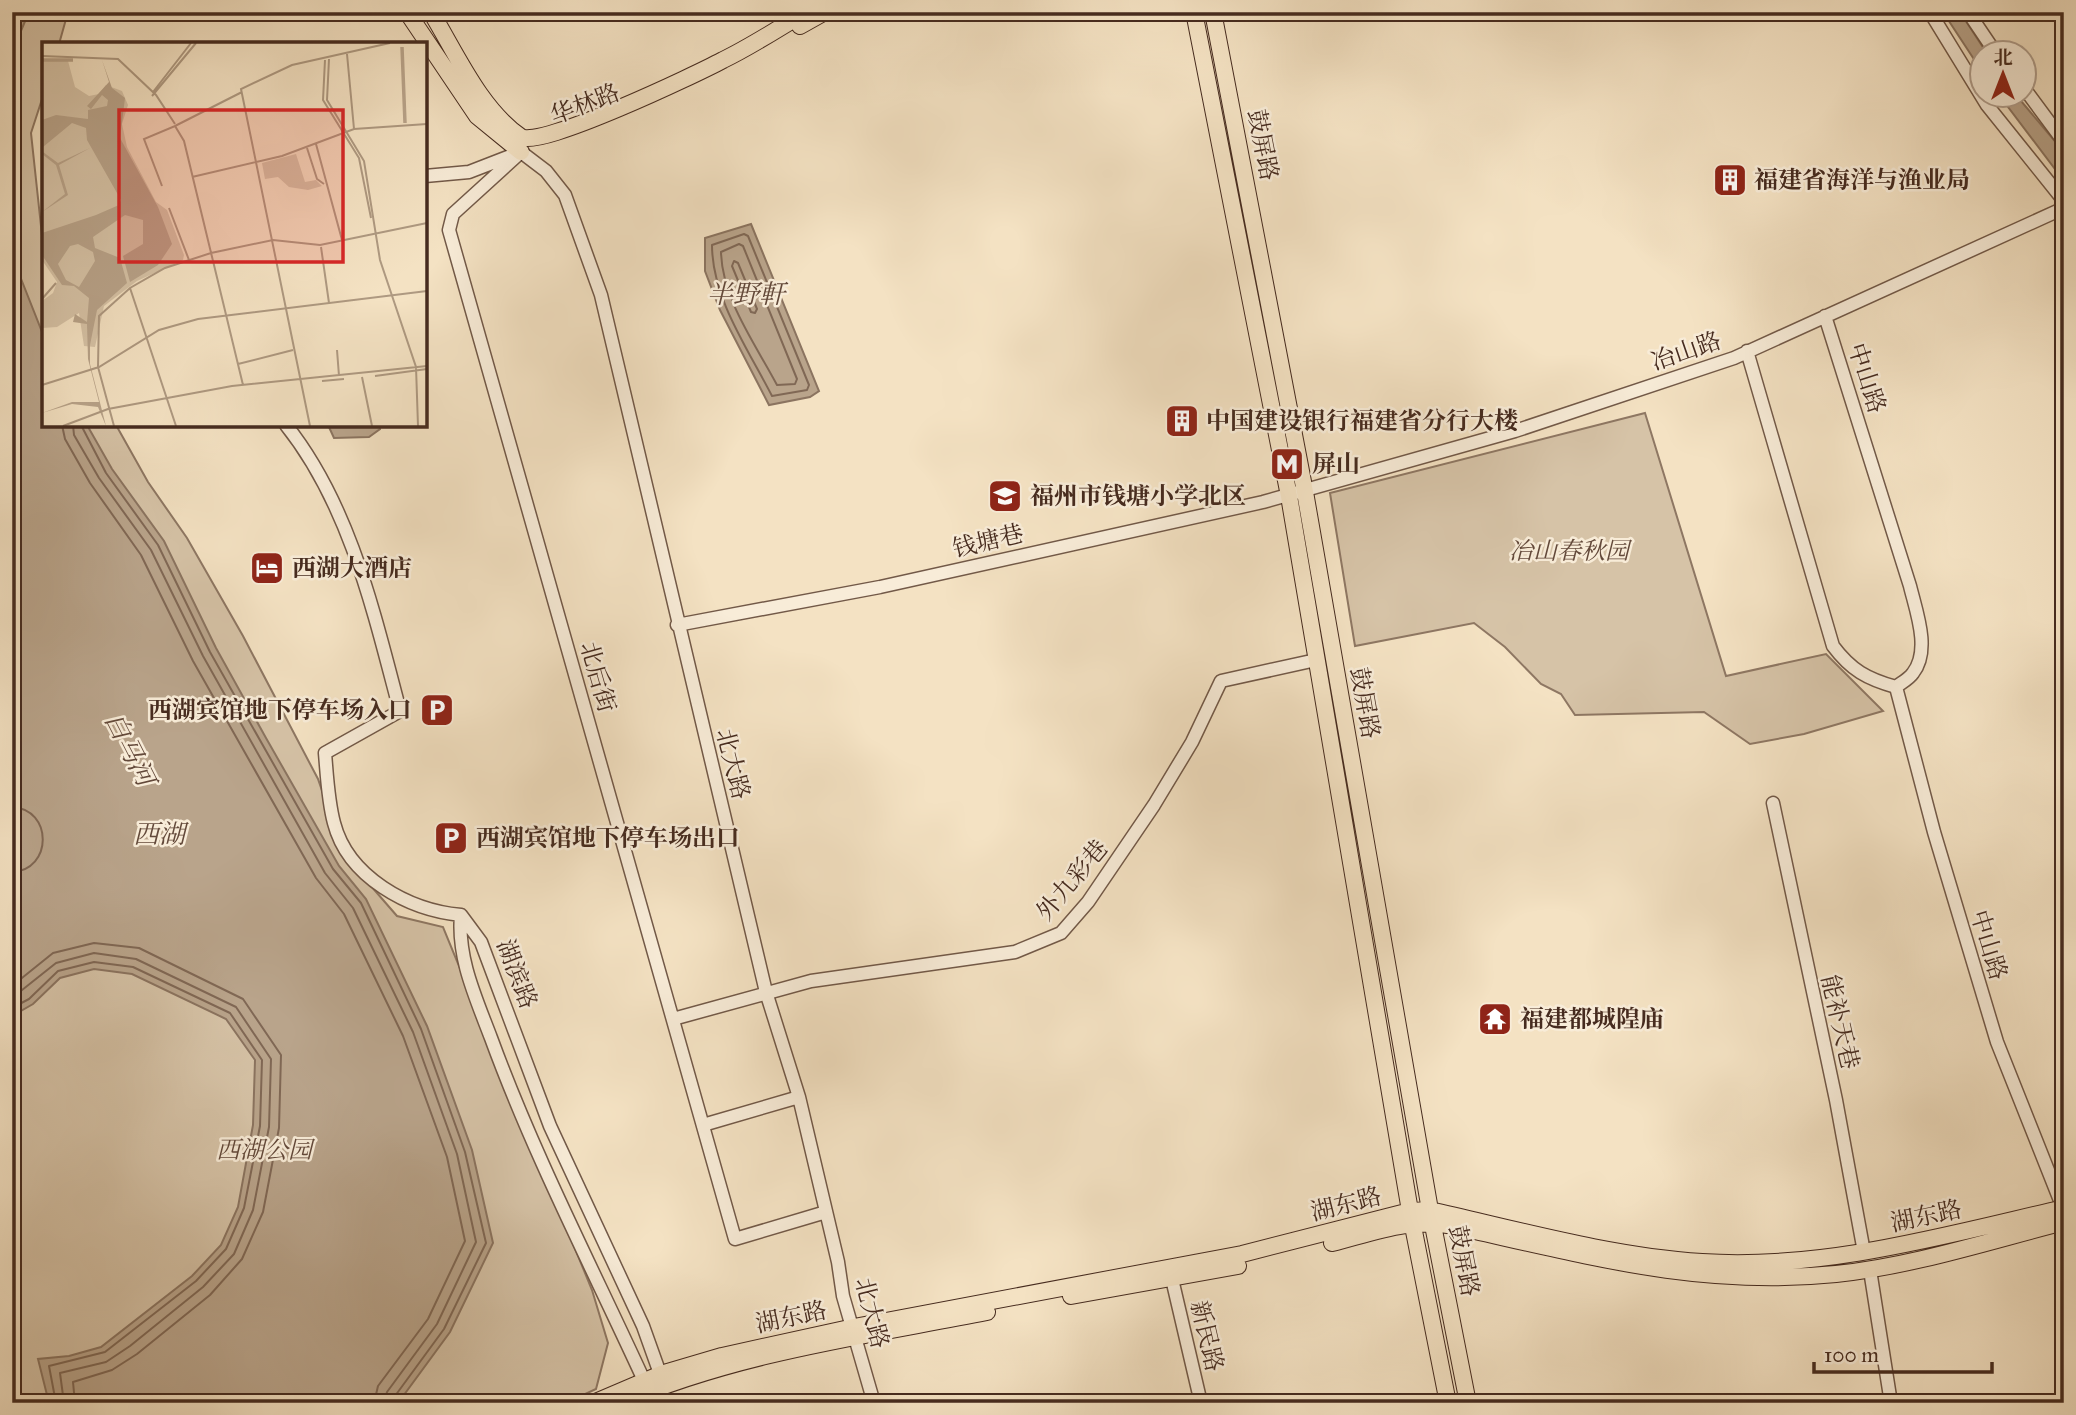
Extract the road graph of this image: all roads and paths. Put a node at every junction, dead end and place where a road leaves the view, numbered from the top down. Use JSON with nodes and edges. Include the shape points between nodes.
{"nodes":[{"id":1,"x":407,"y":12,"type":"edge"},
{"id":2,"x":431,"y":12,"type":"edge"},
{"id":3,"x":806,"y":12,"type":"edge"},
{"id":4,"x":825,"y":12,"type":"edge"},
{"id":5,"x":1194,"y":12,"type":"edge"},
{"id":6,"x":1213,"y":12,"type":"edge"},
{"id":7,"x":1930,"y":12,"type":"edge"},
{"id":8,"x":1968,"y":12,"type":"edge"},
{"id":9,"x":1986,"y":38,"type":"edge"},
{"id":10,"x":2038,"y":107,"type":"edge"},
{"id":11,"x":2064,"y":142,"type":"edge"},
{"id":12,"x":521,"y":145,"type":"junction"},
{"id":13,"x":427,"y":176,"type":"edge"},
{"id":14,"x":2064,"y":201,"type":"edge"},
{"id":15,"x":2064,"y":208,"type":"edge"},
{"id":16,"x":1825,"y":316,"type":"junction"},
{"id":17,"x":1747,"y":352,"type":"junction"},
{"id":18,"x":287,"y":427,"type":"edge"},
{"id":19,"x":1297,"y":494,"type":"junction"},
{"id":20,"x":677,"y":625,"type":"junction"},
{"id":21,"x":1316,"y":660,"type":"junction"},
{"id":22,"x":1896,"y":687,"type":"junction"},
{"id":23,"x":1773,"y":803,"type":"dead end"},
{"id":24,"x":461,"y":915,"type":"junction"},
{"id":25,"x":766,"y":992,"type":"junction"},
{"id":26,"x":673,"y":1019,"type":"junction"},
{"id":27,"x":799,"y":1097,"type":"junction"},
{"id":28,"x":703,"y":1125,"type":"junction"},
{"id":29,"x":2064,"y":1208,"type":"edge"},
{"id":30,"x":826,"y":1212,"type":"junction"},
{"id":31,"x":1431,"y":1216,"type":"junction"},
{"id":32,"x":1411,"y":1217,"type":"junction"},
{"id":33,"x":2064,"y":1222,"type":"edge"},
{"id":34,"x":1864,"y":1252,"type":"junction"},
{"id":35,"x":1870,"y":1269,"type":"junction"},
{"id":36,"x":1172,"y":1279,"type":"junction"},
{"id":37,"x":855,"y":1332,"type":"junction"},
{"id":38,"x":654,"y":1382,"type":"junction"},
{"id":39,"x":593,"y":1403,"type":"edge"},
{"id":40,"x":621,"y":1403,"type":"edge"},
{"id":41,"x":874,"y":1403,"type":"edge"},
{"id":42,"x":1201,"y":1403,"type":"edge"},
{"id":43,"x":1448,"y":1403,"type":"edge"},
{"id":44,"x":1468,"y":1403,"type":"edge"},
{"id":45,"x":1891,"y":1403,"type":"edge"}],
"edges":[{"from":1,"to":12,"type":"main road","via":[[477,116]]},
{"from":2,"to":12,"type":"main road","name":"华林路","via":[[480,92]]},
{"from":3,"to":12,"type":"main road","name":"华林路","via":[[725,60],[581,125]]},
{"from":4,"to":12,"type":"main road","name":"华林路","via":[[689,87],[607,122]]},
{"from":5,"to":19,"type":"main road","name":"鼓屏路"},
{"from":6,"to":19,"type":"main road","name":"鼓屏路"},
{"from":7,"to":14,"type":"street","via":[[1987,105]]},
{"from":8,"to":9,"type":"street"},
{"from":10,"to":11,"type":"street"},
{"from":12,"to":13,"type":"street","via":[[469,172]]},
{"from":12,"to":20,"type":"street","name":"北大路","via":[[565,194],[601,295]]},
{"from":12,"to":26,"type":"street","name":"北后街","via":[[453,214],[449,230]]},
{"from":15,"to":16,"type":"street","name":"冶山路"},
{"from":16,"to":17,"type":"street","name":"冶山路"},
{"from":16,"to":22,"type":"street","name":"中山路","via":[[1920,626],[1922,653],[1914,673]]},
{"from":17,"to":19,"type":"street","name":"冶山路","via":[[1515,431]]},
{"from":17,"to":22,"type":"street","via":[[1833,646],[1849,667],[1872,681]]},
{"from":18,"to":24,"type":"street","via":[[316,469],[353,550],[400,711],[325,753],[334,823],[354,862],[387,891],[436,912]]},
{"from":19,"to":20,"type":"street","name":"钱塘巷","via":[[880,587]]},
{"from":19,"to":21,"type":"main road","name":"鼓屏路"},
{"from":19,"to":31,"type":"main road","name":"鼓屏路"},
{"from":20,"to":25,"type":"street","name":"北大路"},
{"from":21,"to":25,"type":"street","name":"外九彩巷","via":[[1221,681],[1192,743],[1154,805],[1061,933],[1015,952],[811,981]]},
{"from":21,"to":32,"type":"main road","name":"鼓屏路"},
{"from":22,"to":29,"type":"street","name":"中山路","via":[[1958,919],[1997,1042]]},
{"from":23,"to":34,"type":"street","name":"能补天巷"},
{"from":24,"to":38,"type":"street","name":"湖滨路","via":[[481,942],[550,1126],[643,1326]]},
{"from":24,"to":38,"type":"street","name":"湖滨路","via":[[459,946],[501,1064],[565,1214]]},
{"from":25,"to":26,"type":"street","name":"外九彩巷"},
{"from":25,"to":27,"type":"street","name":"北大路"},
{"from":26,"to":28,"type":"street","name":"北后街"},
{"from":27,"to":28,"type":"street"},
{"from":27,"to":30,"type":"street","name":"北大路"},
{"from":28,"to":30,"type":"street","name":"北后街","via":[[735,1239]]},
{"from":29,"to":34,"type":"main road","name":"湖东路"},
{"from":30,"to":37,"type":"street","name":"北大路"},
{"from":31,"to":32,"type":"main road","name":"湖东路"},
{"from":31,"to":34,"type":"main road","name":"湖东路","via":[[1700,1262],[1753,1263]]},
{"from":31,"to":35,"type":"main road","name":"湖东路","via":[[1560,1252],[1697,1275],[1801,1276]]},
{"from":31,"to":44,"type":"main road","name":"鼓屏路"},
{"from":32,"to":36,"type":"main road","name":"湖东路","via":[[1243,1265]]},
{"from":32,"to":37,"type":"main road","name":"湖东路"},
{"from":32,"to":43,"type":"main road","name":"鼓屏路"},
{"from":33,"to":35,"type":"main road","name":"湖东路"},
{"from":35,"to":45,"type":"street"},
{"from":36,"to":37,"type":"main road","name":"湖东路"},
{"from":36,"to":42,"type":"street","name":"新民路"},
{"from":37,"to":38,"type":"main road","name":"湖东路"},
{"from":37,"to":41,"type":"street","name":"北大路"},
{"from":38,"to":39,"type":"main road"},
{"from":38,"to":40,"type":"main road"}]}
